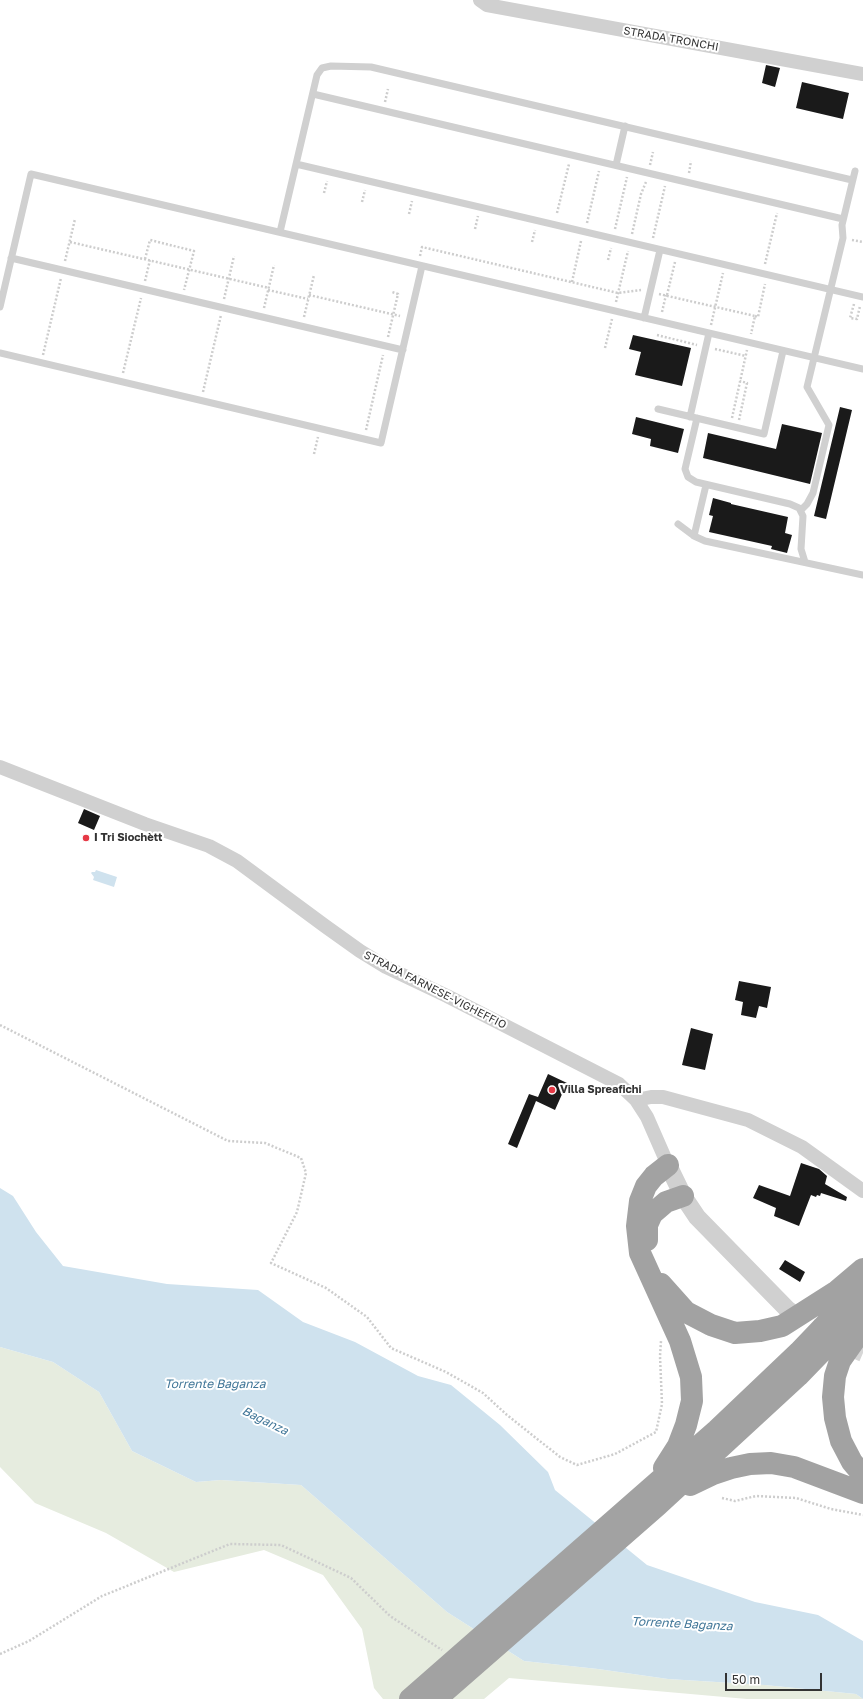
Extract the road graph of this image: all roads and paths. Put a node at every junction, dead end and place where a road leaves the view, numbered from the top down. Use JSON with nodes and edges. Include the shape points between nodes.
{"nodes":[{"id":1,"x":480,"y":0,"type":"edge"},
{"id":2,"x":863,"y":74,"type":"edge"},
{"id":3,"x":388,"y":89,"type":"dead end"},
{"id":4,"x":313,"y":94,"type":"junction"},
{"id":5,"x":384,"y":106,"type":"dead end"},
{"id":6,"x":625,"y":126,"type":"junction"},
{"id":7,"x":691,"y":161,"type":"dead end"},
{"id":8,"x":601,"y":162,"type":"junction"},
{"id":9,"x":296,"y":164,"type":"junction"},
{"id":10,"x":616,"y":165,"type":"junction"},
{"id":11,"x":854,"y":171,"type":"dead end"},
{"id":12,"x":628,"y":173,"type":"dead end"},
{"id":13,"x":328,"y":176,"type":"dead end"},
{"id":14,"x":688,"y":177,"type":"dead end"},
{"id":15,"x":852,"y":180,"type":"junction"},
{"id":16,"x":666,"y":182,"type":"dead end"},
{"id":17,"x":366,"y":185,"type":"dead end"},
{"id":18,"x":324,"y":194,"type":"dead end"},
{"id":19,"x":413,"y":196,"type":"dead end"},
{"id":20,"x":362,"y":202,"type":"dead end"},
{"id":21,"x":779,"y":204,"type":"junction"},
{"id":22,"x":480,"y":212,"type":"dead end"},
{"id":23,"x":409,"y":214,"type":"dead end"},
{"id":24,"x":75,"y":219,"type":"dead end"},
{"id":25,"x":843,"y":219,"type":"junction"},
{"id":26,"x":536,"y":225,"type":"dead end"},
{"id":27,"x":475,"y":229,"type":"dead end"},
{"id":28,"x":280,"y":232,"type":"junction"},
{"id":29,"x":585,"y":232,"type":"junction"},
{"id":30,"x":613,"y":238,"type":"junction"},
{"id":31,"x":70,"y":242,"type":"junction"},
{"id":32,"x":532,"y":242,"type":"dead end"},
{"id":33,"x":651,"y":248,"type":"junction"},
{"id":34,"x":660,"y":250,"type":"junction"},
{"id":35,"x":234,"y":256,"type":"dead end"},
{"id":36,"x":11,"y":258,"type":"junction"},
{"id":37,"x":676,"y":258,"type":"dead end"},
{"id":38,"x":145,"y":260,"type":"junction"},
{"id":39,"x":150,"y":260,"type":"junction"},
{"id":40,"x":608,"y":260,"type":"dead end"},
{"id":41,"x":725,"y":265,"type":"junction"},
{"id":42,"x":274,"y":266,"type":"dead end"},
{"id":43,"x":422,"y":266,"type":"junction"},
{"id":44,"x":63,"y":270,"type":"junction"},
{"id":45,"x":189,"y":270,"type":"junction"},
{"id":46,"x":314,"y":275,"type":"dead end"},
{"id":47,"x":764,"y":276,"type":"junction"},
{"id":48,"x":229,"y":279,"type":"junction"},
{"id":49,"x":572,"y":282,"type":"dead end"},
{"id":50,"x":143,"y":289,"type":"junction"},
{"id":51,"x":268,"y":289,"type":"junction"},
{"id":52,"x":831,"y":290,"type":"junction"},
{"id":53,"x":392,"y":292,"type":"dead end"},
{"id":54,"x":667,"y":295,"type":"dead end"},
{"id":55,"x":183,"y":298,"type":"junction"},
{"id":56,"x":308,"y":299,"type":"junction"},
{"id":57,"x":862,"y":299,"type":"edge"},
{"id":58,"x":854,"y":300,"type":"dead end"},
{"id":59,"x":0,"y":307,"type":"edge"},
{"id":60,"x":222,"y":308,"type":"junction"},
{"id":61,"x":263,"y":314,"type":"dead end"},
{"id":62,"x":755,"y":316,"type":"dead end"},
{"id":63,"x":644,"y":318,"type":"junction"},
{"id":64,"x":302,"y":323,"type":"dead end"},
{"id":65,"x":710,"y":333,"type":"junction"},
{"id":66,"x":386,"y":346,"type":"junction"},
{"id":67,"x":403,"y":350,"type":"junction"},
{"id":68,"x":783,"y":351,"type":"junction"},
{"id":69,"x":0,"y":353,"type":"edge"},
{"id":70,"x":814,"y":358,"type":"junction"},
{"id":71,"x":42,"y":359,"type":"dead end"},
{"id":72,"x":863,"y":369,"type":"edge"},
{"id":73,"x":122,"y":378,"type":"dead end"},
{"id":74,"x":740,"y":381,"type":"dead end"},
{"id":75,"x":202,"y":397,"type":"dead end"},
{"id":76,"x":658,"y":409,"type":"dead end"},
{"id":77,"x":693,"y":418,"type":"junction"},
{"id":78,"x":737,"y":428,"type":"junction"},
{"id":79,"x":318,"y":433,"type":"dead end"},
{"id":80,"x":364,"y":439,"type":"junction"},
{"id":81,"x":314,"y":454,"type":"dead end"},
{"id":82,"x":706,"y":484,"type":"junction"},
{"id":83,"x":801,"y":510,"type":"junction"},
{"id":84,"x":678,"y":524,"type":"dead end"},
{"id":85,"x":694,"y":536,"type":"junction"},
{"id":86,"x":805,"y":562,"type":"junction"},
{"id":87,"x":863,"y":575,"type":"edge"},
{"id":88,"x":0,"y":767,"type":"edge"},
{"id":89,"x":0,"y":1025,"type":"edge"},
{"id":90,"x":636,"y":1100,"type":"junction"},
{"id":91,"x":668,"y":1165,"type":"junction"},
{"id":92,"x":863,"y":1190,"type":"edge"},
{"id":93,"x":683,"y":1196,"type":"junction"},
{"id":94,"x":863,"y":1269,"type":"edge"},
{"id":95,"x":863,"y":1285,"type":"edge"},
{"id":96,"x":863,"y":1309,"type":"edge"},
{"id":97,"x":788,"y":1310,"type":"tunnel mouth"},
{"id":98,"x":863,"y":1328,"type":"edge"},
{"id":99,"x":665,"y":1338,"type":"dead end"},
{"id":100,"x":863,"y":1475,"type":"edge"},
{"id":101,"x":863,"y":1493,"type":"edge"},
{"id":102,"x":722,"y":1498,"type":"dead end"},
{"id":103,"x":646,"y":1504,"type":"junction"},
{"id":104,"x":863,"y":1515,"type":"edge"},
{"id":105,"x":0,"y":1654,"type":"edge"},
{"id":106,"x":457,"y":1661,"type":"junction"},
{"id":107,"x":410,"y":1699,"type":"edge"},
{"id":108,"x":436,"y":1699,"type":"edge"}],
"edges":[{"from":1,"to":2,"type":"street","name":"STRADA TRONCHI","via":[[487,5]]},
{"from":3,"to":5,"type":"path"},
{"from":4,"to":6,"type":"lane","via":[[317,75],[322,68],[368,66]]},
{"from":4,"to":8,"type":"lane"},
{"from":4,"to":9,"type":"lane"},
{"from":6,"to":10,"type":"lane"},
{"from":6,"to":15,"type":"lane"},
{"from":7,"to":14,"type":"path"},
{"from":8,"to":10,"type":"lane"},
{"from":8,"to":29,"type":"path"},
{"from":9,"to":28,"type":"lane"},
{"from":9,"to":29,"type":"lane"},
{"from":10,"to":21,"type":"lane"},
{"from":11,"to":15,"type":"lane"},
{"from":12,"to":30,"type":"path"},
{"from":13,"to":18,"type":"path"},
{"from":15,"to":25,"type":"lane"},
{"from":16,"to":33,"type":"path"},
{"from":17,"to":20,"type":"path"},
{"from":19,"to":23,"type":"path"},
{"from":21,"to":25,"type":"lane"},
{"from":21,"to":47,"type":"path"},
{"from":22,"to":27,"type":"path"},
{"from":24,"to":31,"type":"path"},
{"from":25,"to":52,"type":"lane","via":[[844,236]]},
{"from":26,"to":32,"type":"path"},
{"from":28,"to":36,"type":"lane","via":[[31,174]]},
{"from":28,"to":43,"type":"lane"},
{"from":29,"to":30,"type":"lane"},
{"from":29,"to":49,"type":"path"},
{"from":30,"to":33,"type":"lane"},
{"from":30,"to":40,"type":"path"},
{"from":31,"to":38,"type":"path"},
{"from":31,"to":44,"type":"path"},
{"from":33,"to":34,"type":"lane"},
{"from":34,"to":41,"type":"lane"},
{"from":34,"to":63,"type":"lane"},
{"from":35,"to":48,"type":"path"},
{"from":36,"to":44,"type":"lane"},
{"from":36,"to":59,"type":"lane"},
{"from":37,"to":54,"type":"path"},
{"from":38,"to":39,"type":"path"},
{"from":38,"to":45,"type":"path","via":[[150,240],[194,251]]},
{"from":39,"to":45,"type":"path"},
{"from":39,"to":50,"type":"path"},
{"from":41,"to":47,"type":"lane"},
{"from":41,"to":65,"type":"path"},
{"from":42,"to":51,"type":"path"},
{"from":43,"to":63,"type":"lane"},
{"from":43,"to":67,"type":"lane"},
{"from":44,"to":50,"type":"lane"},
{"from":44,"to":71,"type":"path"},
{"from":45,"to":48,"type":"path"},
{"from":45,"to":55,"type":"path"},
{"from":46,"to":56,"type":"path"},
{"from":47,"to":52,"type":"lane"},
{"from":47,"to":62,"type":"path","via":[[758,316]]},
{"from":48,"to":51,"type":"path"},
{"from":48,"to":60,"type":"path"},
{"from":50,"to":55,"type":"lane"},
{"from":50,"to":73,"type":"path"},
{"from":51,"to":56,"type":"path"},
{"from":51,"to":61,"type":"path"},
{"from":52,"to":57,"type":"lane"},
{"from":52,"to":70,"type":"lane"},
{"from":53,"to":66,"type":"path","via":[[398,294]]},
{"from":55,"to":60,"type":"lane"},
{"from":56,"to":64,"type":"path"},
{"from":57,"to":58,"type":"path","via":[[857,319],[850,318]]},
{"from":60,"to":66,"type":"lane"},
{"from":60,"to":75,"type":"path"},
{"from":63,"to":65,"type":"lane"},
{"from":65,"to":68,"type":"lane"},
{"from":65,"to":77,"type":"lane"},
{"from":66,"to":67,"type":"lane"},
{"from":66,"to":80,"type":"path"},
{"from":67,"to":80,"type":"lane","via":[[381,443]]},
{"from":68,"to":70,"type":"lane"},
{"from":68,"to":78,"type":"lane","via":[[764,434]]},
{"from":69,"to":80,"type":"lane"},
{"from":70,"to":72,"type":"lane"},
{"from":70,"to":83,"type":"lane","via":[[807,387],[829,425],[813,492]]},
{"from":74,"to":78,"type":"path","via":[[747,383]]},
{"from":76,"to":77,"type":"lane"},
{"from":77,"to":78,"type":"lane"},
{"from":77,"to":82,"type":"lane","via":[[685,472],[693,481]]},
{"from":79,"to":81,"type":"path"},
{"from":82,"to":83,"type":"lane","via":[[790,504]]},
{"from":82,"to":85,"type":"lane"},
{"from":83,"to":86,"type":"lane","via":[[801,549]]},
{"from":84,"to":85,"type":"lane"},
{"from":85,"to":86,"type":"lane","via":[[705,541],[773,557]]},
{"from":86,"to":87,"type":"lane"},
{"from":88,"to":90,"type":"street","name":"STRADA FARNESE-VIGHEFFIO","via":[[209,846],[258,876],[386,967],[619,1084]]},
{"from":89,"to":99,"type":"path","via":[[228,1141],[265,1143],[301,1158],[306,1173],[297,1212],[271,1263],[326,1288],[367,1317],[391,1348],[446,1372],[483,1393],[506,1415],[560,1457],[577,1465],[614,1454],[656,1432],[662,1404],[661,1338]]},
{"from":90,"to":91,"type":"street","name":"STRADA FARNESE-VIGHEFFIO","via":[[647,1117]]},
{"from":90,"to":92,"type":"street","via":[[663,1096],[748,1120],[802,1147]]},
{"from":91,"to":93,"type":"street","name":"STRADA FARNESE-VIGHEFFIO"},
{"from":91,"to":103,"type":"highway","via":[[646,1186],[640,1202],[637,1226],[639,1247],[647,1271],[680,1341],[691,1377],[692,1401],[678,1446]]},
{"from":93,"to":94,"type":"highway","via":[[666,1202],[652,1214],[647,1225],[647,1250],[662,1286],[686,1312],[711,1326],[735,1333],[782,1326],[837,1291]]},
{"from":93,"to":97,"type":"street","name":"STRADA FARNESE-VIGHEFFIO","via":[[697,1217]]},
{"from":95,"to":103,"type":"highway"},
{"from":96,"to":103,"type":"highway","via":[[798,1376]]},
{"from":98,"to":100,"type":"highway","via":[[840,1361],[835,1376],[833,1397],[841,1441],[852,1462]]},
{"from":101,"to":103,"type":"highway","via":[[794,1467],[750,1464],[712,1474]]},
{"from":102,"to":104,"type":"path","via":[[735,1501],[756,1496],[796,1498],[831,1509]]},
{"from":103,"to":106,"type":"highway"},
{"from":105,"to":106,"type":"path","via":[[29,1641],[102,1596],[230,1544],[281,1545],[351,1578],[390,1616]]},
{"from":106,"to":107,"type":"highway"},
{"from":106,"to":108,"type":"highway"}]}
